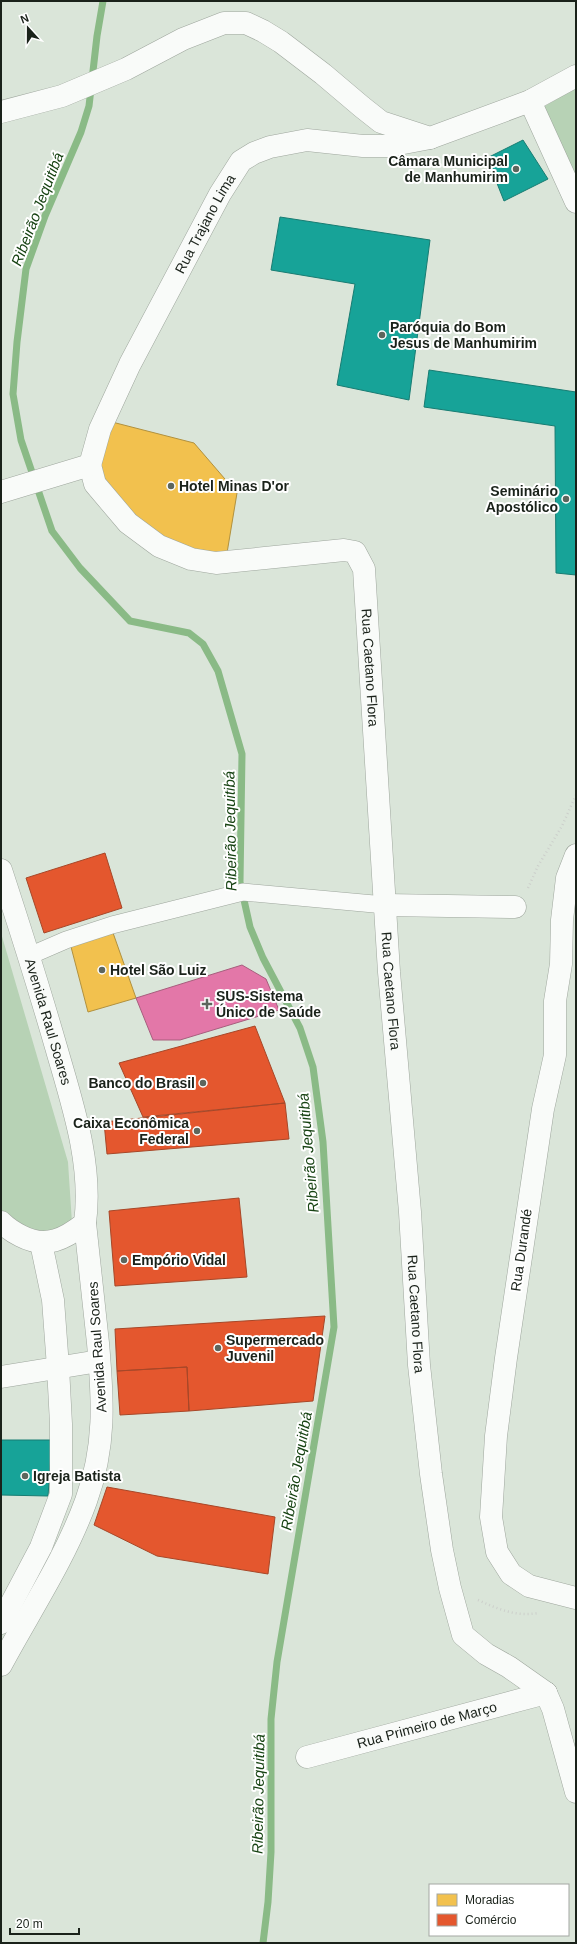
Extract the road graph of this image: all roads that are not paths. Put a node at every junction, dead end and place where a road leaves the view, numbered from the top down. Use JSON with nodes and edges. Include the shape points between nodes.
{"nodes":[{"id":1,"x":576,"y":76,"type":"edge"},
{"id":2,"x":530,"y":101,"type":"junction"},
{"id":3,"x":1,"y":112,"type":"edge"},
{"id":4,"x":430,"y":138,"type":"junction"},
{"id":5,"x":576,"y":202,"type":"edge"},
{"id":6,"x":82,"y":467,"type":"junction"},
{"id":7,"x":3,"y":492,"type":"edge"},
{"id":8,"x":576,"y":855,"type":"edge"},
{"id":9,"x":1,"y":870,"type":"edge"},
{"id":10,"x":385,"y":905,"type":"junction"},
{"id":11,"x":515,"y":907,"type":"road end"},
{"id":12,"x":29,"y":956,"type":"junction"},
{"id":13,"x":1,"y":1222,"type":"edge"},
{"id":14,"x":85,"y":1223,"type":"junction"},
{"id":15,"x":41,"y":1243,"type":"junction"},
{"id":16,"x":99,"y":1361,"type":"junction"},
{"id":17,"x":58,"y":1367,"type":"junction"},
{"id":18,"x":1,"y":1378,"type":"edge"},
{"id":19,"x":62,"y":1477,"type":"junction"},
{"id":20,"x":92,"y":1481,"type":"junction"},
{"id":21,"x":571,"y":1597,"type":"edge"},
{"id":22,"x":1,"y":1623,"type":"edge"},
{"id":23,"x":1,"y":1665,"type":"edge"},
{"id":24,"x":546,"y":1693,"type":"junction"},
{"id":25,"x":306,"y":1757,"type":"dead end"},
{"id":26,"x":576,"y":1792,"type":"edge"}],
"edges":[{"from":1,"to":2,"type":"street","name":"Rua Trajano Lima"},
{"from":2,"to":4,"type":"street","name":"Rua Trajano Lima"},
{"from":2,"to":5,"type":"street"},
{"from":3,"to":4,"type":"street","via":[[62,96],[126,69],[183,39],[224,23],[246,23],[280,42],[381,122]]},
{"from":4,"to":6,"type":"street","name":"Rua Trajano Lima","via":[[388,146],[307,140],[270,147],[241,161],[220,194],[130,364]]},
{"from":6,"to":7,"type":"street"},
{"from":6,"to":10,"type":"street","name":"Rua Caetano Flora","via":[[128,523],[159,546],[191,559],[216,563],[344,550],[355,552],[361,560],[364,569]]},
{"from":8,"to":21,"type":"street","name":"Rua Durandé","via":[[567,878],[564,899],[561,964],[556,1001],[555,1055],[543,1109],[506,1358],[496,1436],[491,1517],[497,1552],[511,1574],[529,1586]]},
{"from":9,"to":12,"type":"street","name":"Avenida Raul Soares"},
{"from":10,"to":11,"type":"street"},
{"from":10,"to":12,"type":"street","via":[[243,892],[112,925],[66,940]]},
{"from":10,"to":24,"type":"street","name":"Rua Caetano Flora","via":[[410,1212],[419,1365],[431,1474],[450,1588],[463,1634],[486,1654]]},
{"from":12,"to":14,"type":"street","name":"Avenida Raul Soares","via":[[76,1121],[86,1169],[88,1201]]},
{"from":13,"to":15,"type":"street","via":[[27,1239]]},
{"from":14,"to":15,"type":"street","via":[[64,1238]]},
{"from":14,"to":16,"type":"street","name":"Avenida Raul Soares"},
{"from":15,"to":17,"type":"street","via":[[51,1288]]},
{"from":16,"to":17,"type":"street"},
{"from":16,"to":20,"type":"street","name":"Avenida Raul Soares","via":[[103,1415]]},
{"from":17,"to":18,"type":"street"},
{"from":17,"to":19,"type":"street"},
{"from":19,"to":20,"type":"street"},
{"from":19,"to":22,"type":"street","via":[[61,1494],[41,1547]]},
{"from":20,"to":23,"type":"street","name":"Avenida Raul Soares","via":[[74,1530]]},
{"from":24,"to":25,"type":"street","name":"Rua Primeiro de Março"},
{"from":24,"to":26,"type":"street","via":[[553,1709]]}]}
